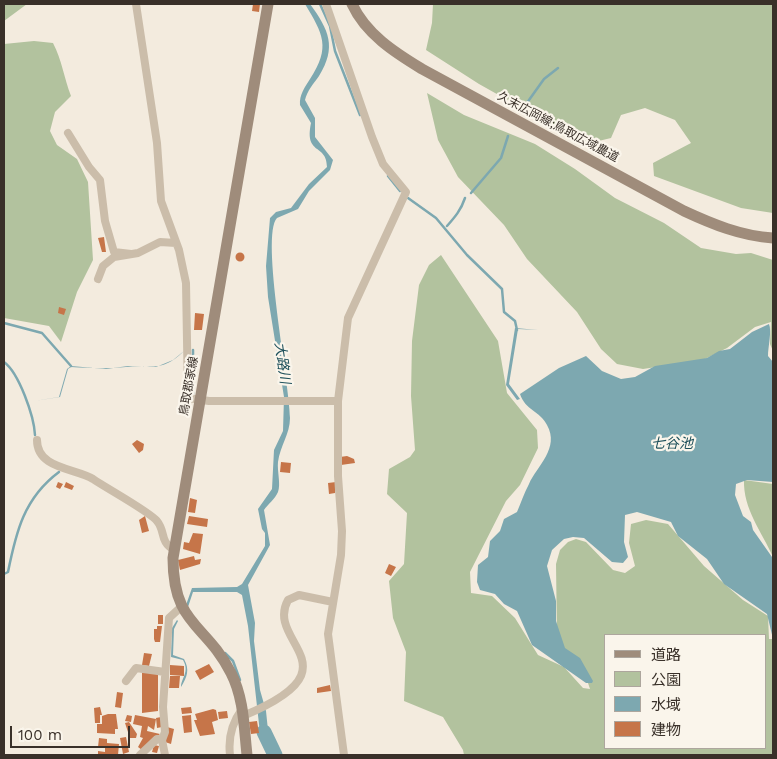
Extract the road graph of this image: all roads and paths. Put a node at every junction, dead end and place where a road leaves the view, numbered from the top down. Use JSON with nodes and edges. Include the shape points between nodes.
{"nodes":[{"id":1,"x":136,"y":4,"type":"edge"},
{"id":2,"x":268,"y":4,"type":"edge"},
{"id":3,"x":326,"y":4,"type":"edge"},
{"id":4,"x":352,"y":4,"type":"edge"},
{"id":5,"x":68,"y":134,"type":"dead end"},
{"id":6,"x":773,"y":238,"type":"edge"},
{"id":7,"x":176,"y":243,"type":"junction"},
{"id":8,"x":131,"y":254,"type":"junction"},
{"id":9,"x":98,"y":279,"type":"dead end"},
{"id":10,"x":200,"y":400,"type":"junction"},
{"id":11,"x":338,"y":402,"type":"junction"},
{"id":12,"x":37,"y":440,"type":"dead end"},
{"id":13,"x":174,"y":550,"type":"junction"},
{"id":14,"x":333,"y":602,"type":"junction"},
{"id":15,"x":181,"y":607,"type":"junction"},
{"id":16,"x":165,"y":672,"type":"junction"},
{"id":17,"x":126,"y":681,"type":"dead end"},
{"id":18,"x":243,"y":712,"type":"junction"},
{"id":19,"x":162,"y":740,"type":"junction"},
{"id":20,"x":140,"y":755,"type":"edge"},
{"id":21,"x":165,"y":755,"type":"edge"},
{"id":22,"x":230,"y":755,"type":"edge"},
{"id":23,"x":247,"y":755,"type":"edge"},
{"id":24,"x":344,"y":755,"type":"edge"}],
"edges":[{"from":1,"to":7,"type":"street","via":[[157,143],[161,201]]},
{"from":2,"to":10,"type":"main road","name":"鳥取郡家線"},
{"from":3,"to":11,"type":"street","via":[[372,137],[384,164],[406,192],[348,318]]},
{"from":4,"to":6,"type":"main road","name":"久末広岡線;鳥取広域農道","via":[[357,15],[386,46],[422,69],[713,225]]},
{"from":5,"to":8,"type":"street","via":[[100,180],[111,247],[114,252]]},
{"from":7,"to":8,"type":"street","via":[[160,242]]},
{"from":7,"to":10,"type":"street","via":[[186,286],[188,398]]},
{"from":8,"to":9,"type":"street","via":[[107,260]]},
{"from":10,"to":11,"type":"street"},
{"from":10,"to":13,"type":"main road","name":"鳥取郡家線"},
{"from":11,"to":14,"type":"street","via":[[342,531]]},
{"from":12,"to":13,"type":"street","via":[[43,455],[61,474],[86,475],[153,517],[166,545]]},
{"from":13,"to":15,"type":"main road","name":"鳥取郡家線","via":[[173,575]]},
{"from":14,"to":18,"type":"street","via":[[299,595],[288,600],[284,617],[302,657],[301,677],[288,692],[268,706]]},
{"from":14,"to":24,"type":"street","via":[[328,634]]},
{"from":15,"to":16,"type":"street","via":[[169,618]]},
{"from":15,"to":18,"type":"main road","name":"鳥取郡家線","via":[[192,625],[224,660],[238,690]]},
{"from":16,"to":17,"type":"street","via":[[136,668]]},
{"from":16,"to":19,"type":"street"},
{"from":18,"to":22,"type":"street","via":[[231,729]]},
{"from":18,"to":23,"type":"main road","name":"鳥取郡家線"},
{"from":19,"to":20,"type":"street","via":[[157,739]]},
{"from":19,"to":21,"type":"street"}]}
